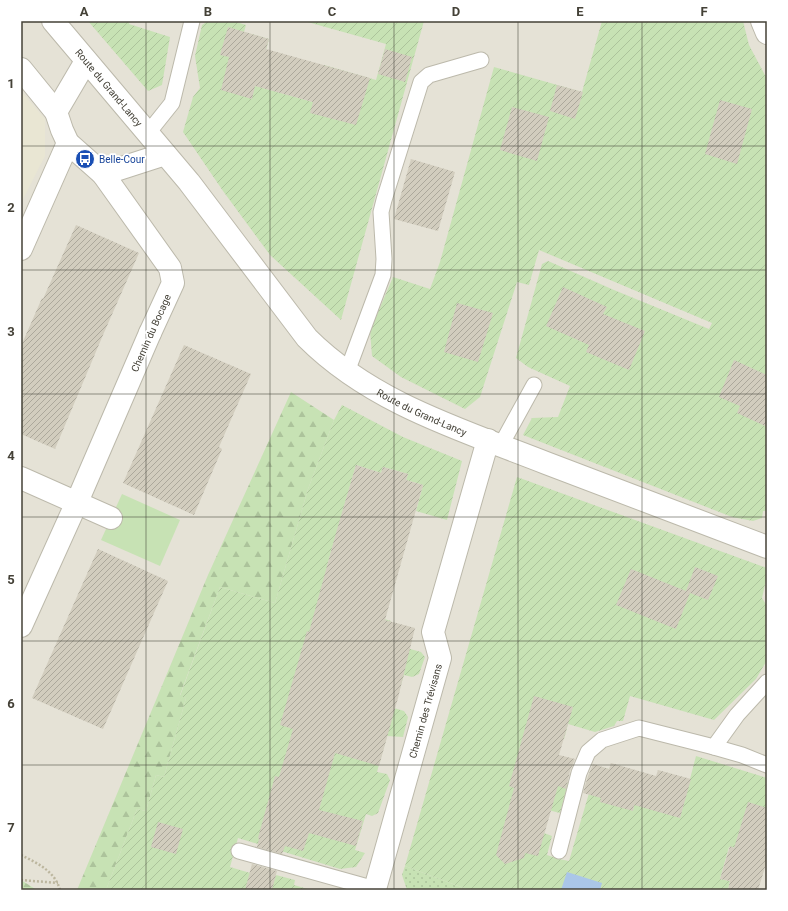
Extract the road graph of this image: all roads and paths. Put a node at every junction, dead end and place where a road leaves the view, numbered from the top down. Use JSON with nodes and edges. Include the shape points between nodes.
{"nodes":[{"id":1,"x":53,"y":21,"type":"edge"},
{"id":2,"x":192,"y":21,"type":"edge"},
{"id":3,"x":762,"y":21,"type":"edge"},
{"id":4,"x":767,"y":33,"type":"edge"},
{"id":5,"x":482,"y":60,"type":"dead end"},
{"id":6,"x":86,"y":61,"type":"junction"},
{"id":7,"x":21,"y":69,"type":"edge"},
{"id":8,"x":56,"y":112,"type":"junction"},
{"id":9,"x":148,"y":133,"type":"junction"},
{"id":10,"x":68,"y":143,"type":"junction"},
{"id":11,"x":166,"y":154,"type":"junction"},
{"id":12,"x":103,"y":174,"type":"junction"},
{"id":13,"x":21,"y":249,"type":"edge"},
{"id":14,"x":347,"y":372,"type":"junction"},
{"id":15,"x":534,"y":385,"type":"dead end"},
{"id":16,"x":494,"y":443,"type":"junction"},
{"id":17,"x":21,"y":478,"type":"edge"},
{"id":18,"x":76,"y":502,"type":"junction"},
{"id":19,"x":111,"y":518,"type":"dead end"},
{"id":20,"x":767,"y":547,"type":"edge"},
{"id":21,"x":21,"y":626,"type":"edge"},
{"id":22,"x":767,"y":682,"type":"edge"},
{"id":23,"x":714,"y":747,"type":"junction"},
{"id":24,"x":767,"y":765,"type":"edge"},
{"id":25,"x":239,"y":851,"type":"dead end"},
{"id":26,"x":559,"y":851,"type":"dead end"},
{"id":27,"x":21,"y":855,"type":"edge"},
{"id":28,"x":21,"y":880,"type":"edge"},
{"id":29,"x":58,"y":883,"type":"junction"},
{"id":30,"x":375,"y":888,"type":"joint"},
{"id":31,"x":60,"y":890,"type":"edge"}],
"edges":[{"from":1,"to":6,"type":"street","name":"Route du Grand-Lancy"},
{"from":2,"to":9,"type":"lane","via":[[172,103]]},
{"from":3,"to":4,"type":"street"},
{"from":5,"to":14,"type":"lane","via":[[429,75],[421,82],[381,212],[383,275]]},
{"from":6,"to":8,"type":"street"},
{"from":6,"to":9,"type":"street","name":"Route du Grand-Lancy"},
{"from":7,"to":8,"type":"street","name":"Chemin du Bocage"},
{"from":8,"to":10,"type":"street","name":"Chemin du Bocage"},
{"from":9,"to":11,"type":"street","name":"Route du Grand-Lancy"},
{"from":10,"to":12,"type":"street","name":"Chemin du Bocage"},
{"from":10,"to":13,"type":"street"},
{"from":11,"to":12,"type":"street"},
{"from":11,"to":14,"type":"street","name":"Route du Grand-Lancy","via":[[307,338]]},
{"from":12,"to":18,"type":"street","name":"Chemin du Bocage","via":[[170,268],[173,283]]},
{"from":14,"to":16,"type":"street","name":"Route du Grand-Lancy","via":[[388,398]]},
{"from":15,"to":16,"type":"lane"},
{"from":16,"to":20,"type":"street","name":"Route du Grand-Lancy"},
{"from":16,"to":30,"type":"street","name":"Chemin des Trévisans","via":[[433,632],[440,658]]},
{"from":17,"to":18,"type":"street"},
{"from":18,"to":19,"type":"street"},
{"from":18,"to":21,"type":"street","name":"Chemin du Bocage"},
{"from":22,"to":23,"type":"lane","via":[[737,715]]},
{"from":23,"to":24,"type":"lane"},
{"from":23,"to":26,"type":"lane","via":[[639,728],[602,740],[588,752],[579,773]]},
{"from":25,"to":30,"type":"lane"},
{"from":27,"to":29,"type":"path","via":[[43,867]]},
{"from":28,"to":29,"type":"path"},
{"from":29,"to":31,"type":"path"}]}
